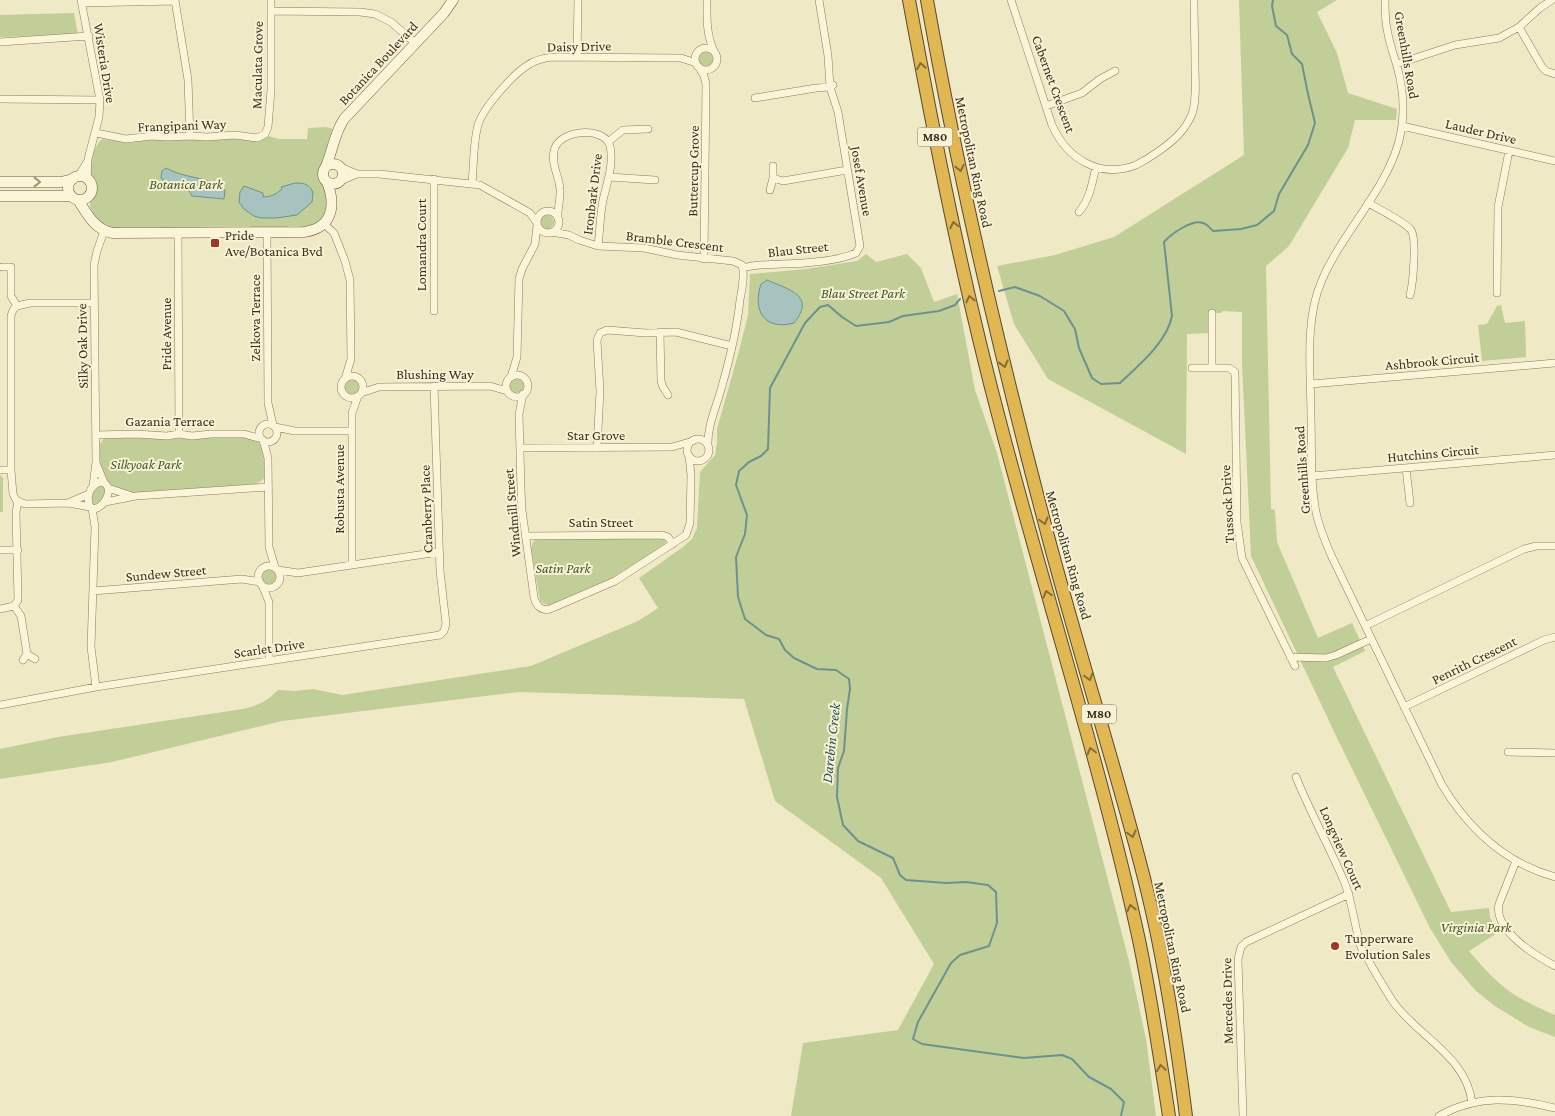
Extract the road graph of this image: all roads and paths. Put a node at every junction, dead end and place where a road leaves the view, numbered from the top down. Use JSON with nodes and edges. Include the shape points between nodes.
{"nodes":[{"id":1,"x":175,"y":0,"type":"edge"},
{"id":2,"x":271,"y":0,"type":"edge"},
{"id":3,"x":453,"y":0,"type":"edge"},
{"id":4,"x":578,"y":0,"type":"edge"},
{"id":5,"x":707,"y":0,"type":"edge"},
{"id":6,"x":819,"y":0,"type":"edge"},
{"id":7,"x":909,"y":0,"type":"edge"},
{"id":8,"x":927,"y":0,"type":"edge"},
{"id":9,"x":1011,"y":0,"type":"edge"},
{"id":10,"x":1194,"y":0,"type":"edge"},
{"id":11,"x":1386,"y":0,"type":"edge"},
{"id":12,"x":1552,"y":0,"type":"edge"},
{"id":13,"x":82,"y":1,"type":"edge"},
{"id":14,"x":271,"y":11,"type":"junction"},
{"id":15,"x":1519,"y":27,"type":"junction"},
{"id":16,"x":707,"y":30,"type":"junction"},
{"id":17,"x":89,"y":36,"type":"junction"},
{"id":18,"x":0,"y":42,"type":"edge"},
{"id":19,"x":415,"y":43,"type":"junction"},
{"id":20,"x":698,"y":51,"type":"junction"},
{"id":21,"x":714,"y":51,"type":"junction"},
{"id":22,"x":578,"y":56,"type":"junction"},
{"id":23,"x":681,"y":58,"type":"junction"},
{"id":24,"x":1396,"y":64,"type":"junction"},
{"id":25,"x":697,"y":65,"type":"junction"},
{"id":26,"x":713,"y":67,"type":"junction"},
{"id":27,"x":1115,"y":71,"type":"dead end"},
{"id":28,"x":1555,"y":74,"type":"edge"},
{"id":29,"x":706,"y":84,"type":"junction"},
{"id":30,"x":831,"y":86,"type":"junction"},
{"id":31,"x":756,"y":98,"type":"dead end"},
{"id":32,"x":0,"y":99,"type":"edge"},
{"id":33,"x":100,"y":100,"type":"junction"},
{"id":34,"x":1046,"y":106,"type":"junction"},
{"id":35,"x":1402,"y":126,"type":"junction"},
{"id":36,"x":648,"y":129,"type":"dead end"},
{"id":37,"x":267,"y":131,"type":"joint"},
{"id":38,"x":96,"y":133,"type":"junction"},
{"id":39,"x":190,"y":136,"type":"junction"},
{"id":40,"x":608,"y":142,"type":"junction"},
{"id":41,"x":332,"y":150,"type":"junction"},
{"id":42,"x":1509,"y":151,"type":"junction"},
{"id":43,"x":1555,"y":161,"type":"edge"},
{"id":44,"x":326,"y":166,"type":"junction"},
{"id":45,"x":339,"y":166,"type":"junction"},
{"id":46,"x":773,"y":166,"type":"dead end"},
{"id":47,"x":1096,"y":167,"type":"junction"},
{"id":48,"x":848,"y":170,"type":"junction"},
{"id":49,"x":358,"y":174,"type":"junction"},
{"id":50,"x":609,"y":177,"type":"junction"},
{"id":51,"x":79,"y":178,"type":"junction"},
{"id":52,"x":773,"y":178,"type":"junction"},
{"id":53,"x":434,"y":179,"type":"junction"},
{"id":54,"x":655,"y":180,"type":"dead end"},
{"id":55,"x":0,"y":182,"type":"edge"},
{"id":56,"x":335,"y":182,"type":"junction"},
{"id":57,"x":472,"y":183,"type":"junction"},
{"id":58,"x":770,"y":190,"type":"dead end"},
{"id":59,"x":0,"y":196,"type":"edge"},
{"id":60,"x":79,"y":198,"type":"junction"},
{"id":61,"x":559,"y":200,"type":"junction"},
{"id":62,"x":1368,"y":202,"type":"junction"},
{"id":63,"x":546,"y":212,"type":"junction"},
{"id":64,"x":1079,"y":212,"type":"dead end"},
{"id":65,"x":530,"y":213,"type":"junction"},
{"id":66,"x":558,"y":221,"type":"junction"},
{"id":67,"x":323,"y":223,"type":"junction"},
{"id":68,"x":537,"y":224,"type":"junction"},
{"id":69,"x":104,"y":231,"type":"junction"},
{"id":70,"x":267,"y":232,"type":"junction"},
{"id":71,"x":178,"y":233,"type":"junction"},
{"id":72,"x":550,"y":233,"type":"junction"},
{"id":73,"x":568,"y":235,"type":"junction"},
{"id":74,"x":535,"y":244,"type":"junction"},
{"id":75,"x":598,"y":246,"type":"junction"},
{"id":76,"x":856,"y":253,"type":"joint"},
{"id":77,"x":704,"y":259,"type":"junction"},
{"id":78,"x":2,"y":266,"type":"dead end"},
{"id":79,"x":743,"y":268,"type":"junction"},
{"id":80,"x":1497,"y":293,"type":"dead end"},
{"id":81,"x":1410,"y":295,"type":"dead end"},
{"id":82,"x":94,"y":303,"type":"junction"},
{"id":83,"x":17,"y":306,"type":"junction"},
{"id":84,"x":434,"y":311,"type":"dead end"},
{"id":85,"x":1212,"y":313,"type":"dead end"},
{"id":86,"x":660,"y":332,"type":"junction"},
{"id":87,"x":732,"y":346,"type":"junction"},
{"id":88,"x":517,"y":357,"type":"junction"},
{"id":89,"x":351,"y":359,"type":"junction"},
{"id":90,"x":1555,"y":363,"type":"edge"},
{"id":91,"x":1192,"y":368,"type":"dead end"},
{"id":92,"x":1212,"y":368,"type":"junction"},
{"id":93,"x":510,"y":377,"type":"junction"},
{"id":94,"x":523,"y":377,"type":"junction"},
{"id":95,"x":345,"y":379,"type":"junction"},
{"id":96,"x":358,"y":379,"type":"junction"},
{"id":97,"x":1311,"y":384,"type":"junction"},
{"id":98,"x":434,"y":386,"type":"junction"},
{"id":99,"x":490,"y":386,"type":"junction"},
{"id":100,"x":380,"y":387,"type":"junction"},
{"id":101,"x":508,"y":392,"type":"junction"},
{"id":102,"x":524,"y":394,"type":"junction"},
{"id":103,"x":345,"y":395,"type":"junction"},
{"id":104,"x":359,"y":395,"type":"junction"},
{"id":105,"x":668,"y":395,"type":"dead end"},
{"id":106,"x":268,"y":403,"type":"junction"},
{"id":107,"x":352,"y":413,"type":"junction"},
{"id":108,"x":518,"y":414,"type":"junction"},
{"id":109,"x":711,"y":420,"type":"junction"},
{"id":110,"x":274,"y":426,"type":"junction"},
{"id":111,"x":262,"y":427,"type":"junction"},
{"id":112,"x":294,"y":431,"type":"junction"},
{"id":113,"x":352,"y":431,"type":"junction"},
{"id":114,"x":96,"y":434,"type":"junction"},
{"id":115,"x":180,"y":434,"type":"junction"},
{"id":116,"x":244,"y":434,"type":"junction"},
{"id":117,"x":275,"y":438,"type":"junction"},
{"id":118,"x":262,"y":439,"type":"junction"},
{"id":119,"x":694,"y":440,"type":"junction"},
{"id":120,"x":708,"y":446,"type":"junction"},
{"id":121,"x":672,"y":447,"type":"junction"},
{"id":122,"x":520,"y":448,"type":"junction"},
{"id":123,"x":597,"y":448,"type":"junction"},
{"id":124,"x":689,"y":455,"type":"junction"},
{"id":125,"x":1555,"y":455,"type":"edge"},
{"id":126,"x":268,"y":458,"type":"junction"},
{"id":127,"x":701,"y":460,"type":"junction"},
{"id":128,"x":96,"y":462,"type":"junction"},
{"id":129,"x":1406,"y":468,"type":"junction"},
{"id":130,"x":0,"y":470,"type":"edge"},
{"id":131,"x":12,"y":470,"type":"junction"},
{"id":132,"x":691,"y":475,"type":"junction"},
{"id":133,"x":1312,"y":476,"type":"junction"},
{"id":134,"x":106,"y":485,"type":"junction"},
{"id":135,"x":93,"y":486,"type":"junction"},
{"id":136,"x":268,"y":487,"type":"junction"},
{"id":137,"x":89,"y":494,"type":"junction"},
{"id":138,"x":136,"y":496,"type":"junction"},
{"id":139,"x":18,"y":501,"type":"junction"},
{"id":140,"x":1410,"y":502,"type":"dead end"},
{"id":141,"x":68,"y":503,"type":"junction"},
{"id":142,"x":103,"y":504,"type":"junction"},
{"id":143,"x":91,"y":507,"type":"junction"},
{"id":144,"x":95,"y":527,"type":"junction"},
{"id":145,"x":526,"y":536,"type":"junction"},
{"id":146,"x":673,"y":544,"type":"junction"},
{"id":147,"x":1555,"y":546,"type":"edge"},
{"id":148,"x":269,"y":547,"type":"junction"},
{"id":149,"x":0,"y":550,"type":"edge"},
{"id":150,"x":18,"y":550,"type":"junction"},
{"id":151,"x":440,"y":552,"type":"junction"},
{"id":152,"x":352,"y":564,"type":"junction"},
{"id":153,"x":262,"y":568,"type":"junction"},
{"id":154,"x":276,"y":569,"type":"junction"},
{"id":155,"x":298,"y":573,"type":"junction"},
{"id":156,"x":242,"y":579,"type":"junction"},
{"id":157,"x":261,"y":583,"type":"junction"},
{"id":158,"x":277,"y":583,"type":"junction"},
{"id":159,"x":93,"y":591,"type":"junction"},
{"id":160,"x":269,"y":602,"type":"junction"},
{"id":161,"x":14,"y":606,"type":"junction"},
{"id":162,"x":0,"y":609,"type":"edge"},
{"id":163,"x":1365,"y":626,"type":"junction"},
{"id":164,"x":444,"y":630,"type":"joint"},
{"id":165,"x":1555,"y":637,"type":"edge"},
{"id":166,"x":1371,"y":639,"type":"junction"},
{"id":167,"x":1290,"y":657,"type":"junction"},
{"id":168,"x":35,"y":659,"type":"dead end"},
{"id":169,"x":270,"y":661,"type":"junction"},
{"id":170,"x":1295,"y":666,"type":"dead end"},
{"id":171,"x":96,"y":687,"type":"junction"},
{"id":172,"x":0,"y":705,"type":"edge"},
{"id":173,"x":1404,"y":707,"type":"junction"},
{"id":174,"x":1508,"y":752,"type":"dead end"},
{"id":175,"x":1555,"y":754,"type":"edge"},
{"id":176,"x":1296,"y":777,"type":"dead end"},
{"id":177,"x":1516,"y":861,"type":"junction"},
{"id":178,"x":1555,"y":877,"type":"edge"},
{"id":179,"x":1349,"y":894,"type":"junction"},
{"id":180,"x":1555,"y":966,"type":"edge"},
{"id":181,"x":1472,"y":1103,"type":"junction"},
{"id":182,"x":1555,"y":1108,"type":"edge"},
{"id":183,"x":1168,"y":1116,"type":"edge"},
{"id":184,"x":1186,"y":1116,"type":"edge"},
{"id":185,"x":1243,"y":1116,"type":"edge"},
{"id":186,"x":1439,"y":1116,"type":"edge"}],
"edges":[{"from":1,"to":13,"type":"street"},
{"from":1,"to":39,"type":"street","via":[[188,80]]},
{"from":2,"to":14,"type":"street","name":"Maculata Grove"},
{"from":3,"to":19,"type":"street","name":"Botanica Boulevard"},
{"from":4,"to":22,"type":"street"},
{"from":5,"to":16,"type":"street"},
{"from":6,"to":30,"type":"street","name":"Josef Avenue","via":[[833,71]]},
{"from":183,"to":7,"type":"highway","number":"M80","one_way":true,"via":[[1154,1017],[1138,938],[1118,853],[999,420],[964,273]]},
{"from":8,"to":184,"type":"highway","name":"Metropolitan Ring Road","number":"M80","one_way":true,"via":[[992,316],[1043,519],[1144,880],[1170,1000]]},
{"from":9,"to":34,"type":"street","name":"Cabernet Crescent"},
{"from":10,"to":47,"type":"street","name":"Cabernet Crescent","via":[[1195,94],[1193,112],[1186,126],[1164,148],[1136,164],[1118,169]]},
{"from":11,"to":24,"type":"street","name":"Greenhills Road","via":[[1387,33]]},
{"from":12,"to":15,"type":"street"},
{"from":13,"to":17,"type":"street","name":"Wisteria Drive"},
{"from":14,"to":19,"type":"street","via":[[376,14],[391,22]]},
{"from":14,"to":37,"type":"street","name":"Maculata Grove","via":[[271,90]]},
{"from":15,"to":24,"type":"street","via":[[1499,38],[1455,45]]},
{"from":15,"to":28,"type":"street","via":[[1542,67]]},
{"from":16,"to":20,"type":"street"},
{"from":16,"to":21,"type":"street"},
{"from":17,"to":18,"type":"street"},
{"from":17,"to":33,"type":"street","name":"Wisteria Drive"},
{"from":19,"to":41,"type":"street","name":"Botanica Boulevard","via":[[344,119]]},
{"from":20,"to":21,"type":"street","via":[[705,48]]},
{"from":20,"to":23,"type":"street","name":"Daisy Drive"},
{"from":20,"to":25,"type":"street"},
{"from":21,"to":26,"type":"street","via":[[717,57]]},
{"from":22,"to":23,"type":"street","name":"Daisy Drive"},
{"from":22,"to":57,"type":"street","name":"Daisy Drive","via":[[545,58],[528,65],[489,104],[478,126]]},
{"from":23,"to":25,"type":"street","name":"Daisy Drive"},
{"from":24,"to":35,"type":"street","name":"Greenhills Road","via":[[1402,89]]},
{"from":25,"to":26,"type":"street","via":[[706,70]]},
{"from":25,"to":29,"type":"street","name":"Buttercup Grove"},
{"from":26,"to":29,"type":"street","name":"Buttercup Grove"},
{"from":27,"to":34,"type":"street","via":[[1082,93]]},
{"from":29,"to":77,"type":"street","name":"Buttercup Grove"},
{"from":30,"to":31,"type":"street"},
{"from":30,"to":48,"type":"street","name":"Josef Avenue","via":[[836,94]]},
{"from":32,"to":33,"type":"street"},
{"from":33,"to":38,"type":"street","name":"Wisteria Drive"},
{"from":34,"to":47,"type":"street","name":"Cabernet Crescent","via":[[1061,143],[1075,156]]},
{"from":35,"to":42,"type":"street","name":"Lauder Drive"},
{"from":35,"to":62,"type":"street","name":"Greenhills Road","via":[[1391,162]]},
{"from":36,"to":40,"type":"street","via":[[623,130]]},
{"from":37,"to":39,"type":"street","name":"Frangipani Way","via":[[259,138]]},
{"from":38,"to":39,"type":"street","name":"Frangipani Way","via":[[126,139]]},
{"from":38,"to":51,"type":"street","name":"Wisteria Drive"},
{"from":40,"to":50,"type":"street","name":"Ironbark Drive"},
{"from":40,"to":61,"type":"street","name":"Ironbark Drive","via":[[590,133],[560,139],[553,159],[560,186]]},
{"from":41,"to":44,"type":"street","name":"Botanica Boulevard"},
{"from":41,"to":45,"type":"street"},
{"from":42,"to":43,"type":"street","name":"Lauder Drive"},
{"from":42,"to":80,"type":"street","via":[[1498,207]]},
{"from":44,"to":45,"type":"street"},
{"from":44,"to":56,"type":"street","via":[[323,174]]},
{"from":45,"to":49,"type":"street"},
{"from":45,"to":56,"type":"street","via":[[343,172]]},
{"from":46,"to":52,"type":"street"},
{"from":47,"to":64,"type":"street","via":[[1090,193]]},
{"from":48,"to":52,"type":"street","via":[[782,181]]},
{"from":48,"to":76,"type":"street","name":"Josef Avenue","via":[[860,246]]},
{"from":49,"to":53,"type":"street"},
{"from":49,"to":56,"type":"street"},
{"from":50,"to":54,"type":"street"},
{"from":50,"to":75,"type":"street","name":"Ironbark Drive"},
{"from":55,"to":51,"type":"street","one_way":true,"via":[[61,182]]},
{"from":51,"to":60,"type":"street","via":[[70,182],[68,189]]},
{"from":51,"to":60,"type":"street","via":[[91,184],[92,188],[90,195]]},
{"from":52,"to":58,"type":"street"},
{"from":53,"to":57,"type":"street"},
{"from":53,"to":84,"type":"street","name":"Lomandra Court"},
{"from":56,"to":67,"type":"street","via":[[330,215]]},
{"from":57,"to":65,"type":"street"},
{"from":59,"to":60,"type":"street"},
{"from":60,"to":69,"type":"street","via":[[95,225]]},
{"from":61,"to":63,"type":"street"},
{"from":61,"to":66,"type":"street","name":"Ironbark Drive"},
{"from":62,"to":81,"type":"street","via":[[1411,230],[1413,273]]},
{"from":62,"to":97,"type":"street","name":"Greenhills Road","via":[[1316,293],[1311,325]]},
{"from":63,"to":65,"type":"street"},
{"from":63,"to":66,"type":"street","via":[[554,214]]},
{"from":63,"to":68,"type":"street","via":[[539,216]]},
{"from":65,"to":68,"type":"street"},
{"from":66,"to":72,"type":"street"},
{"from":66,"to":73,"type":"street","name":"Bramble Crescent"},
{"from":67,"to":70,"type":"street","via":[[309,231]]},
{"from":67,"to":89,"type":"street","via":[[334,233],[350,280]]},
{"from":68,"to":72,"type":"street","via":[[543,232]]},
{"from":68,"to":74,"type":"street"},
{"from":69,"to":71,"type":"street"},
{"from":69,"to":82,"type":"street","name":"Silky Oak Drive","via":[[95,258]]},
{"from":70,"to":71,"type":"street"},
{"from":70,"to":106,"type":"street","name":"Zelkova Terrace"},
{"from":71,"to":115,"type":"street","name":"Pride Avenue"},
{"from":72,"to":73,"type":"street","name":"Bramble Crescent"},
{"from":72,"to":74,"type":"street"},
{"from":73,"to":75,"type":"street","name":"Bramble Crescent"},
{"from":74,"to":88,"type":"street","via":[[519,279]]},
{"from":75,"to":77,"type":"street","name":"Bramble Crescent","via":[[644,248]]},
{"from":76,"to":79,"type":"street","name":"Blau Street","via":[[805,263]]},
{"from":77,"to":79,"type":"street","name":"Bramble Crescent","via":[[736,262]]},
{"from":78,"to":83,"type":"street","via":[[11,267],[11,296]]},
{"from":79,"to":87,"type":"street"},
{"from":82,"to":83,"type":"street"},
{"from":82,"to":114,"type":"street","name":"Silky Oak Drive"},
{"from":83,"to":131,"type":"street","via":[[11,316]]},
{"from":85,"to":92,"type":"street"},
{"from":86,"to":87,"type":"street","via":[[676,332]]},
{"from":86,"to":105,"type":"street","via":[[661,381]]},
{"from":86,"to":123,"type":"street","via":[[612,329],[604,330],[598,336]]},
{"from":87,"to":109,"type":"street"},
{"from":88,"to":93,"type":"street"},
{"from":88,"to":94,"type":"street"},
{"from":89,"to":95,"type":"street"},
{"from":89,"to":96,"type":"street"},
{"from":90,"to":97,"type":"street","name":"Ashbrook Circuit"},
{"from":91,"to":92,"type":"street","name":"Tussock Drive"},
{"from":92,"to":167,"type":"street","name":"Tussock Drive","via":[[1229,368],[1235,372],[1237,522],[1242,558]]},
{"from":93,"to":94,"type":"street"},
{"from":93,"to":99,"type":"street","name":"Blushing Way"},
{"from":93,"to":101,"type":"street","via":[[506,384]]},
{"from":94,"to":102,"type":"street","via":[[528,385]]},
{"from":95,"to":96,"type":"street"},
{"from":95,"to":103,"type":"street","via":[[342,389]]},
{"from":96,"to":100,"type":"street","name":"Blushing Way"},
{"from":96,"to":104,"type":"street","via":[[363,388]]},
{"from":97,"to":133,"type":"street","name":"Greenhills Road"},
{"from":98,"to":99,"type":"street","name":"Blushing Way"},
{"from":98,"to":100,"type":"street","name":"Blushing Way"},
{"from":98,"to":151,"type":"street","name":"Cranberry Place"},
{"from":99,"to":101,"type":"street","name":"Blushing Way"},
{"from":100,"to":104,"type":"street","name":"Blushing Way"},
{"from":101,"to":102,"type":"street","via":[[514,397]]},
{"from":101,"to":108,"type":"street","name":"Windmill Street"},
{"from":102,"to":108,"type":"street","name":"Windmill Street"},
{"from":103,"to":104,"type":"street","via":[[351,398]]},
{"from":103,"to":107,"type":"street","name":"Robusta Avenue"},
{"from":104,"to":107,"type":"street","name":"Robusta Avenue"},
{"from":106,"to":110,"type":"street","name":"Zelkova Terrace"},
{"from":106,"to":111,"type":"street","name":"Zelkova Terrace"},
{"from":107,"to":113,"type":"street","name":"Robusta Avenue"},
{"from":108,"to":122,"type":"street","name":"Windmill Street"},
{"from":109,"to":119,"type":"street"},
{"from":109,"to":120,"type":"street"},
{"from":110,"to":111,"type":"street"},
{"from":110,"to":112,"type":"street"},
{"from":110,"to":117,"type":"street"},
{"from":111,"to":116,"type":"street","name":"Gazania Terrace"},
{"from":111,"to":118,"type":"street","via":[[259,433]]},
{"from":112,"to":113,"type":"street"},
{"from":112,"to":117,"type":"street"},
{"from":113,"to":152,"type":"street","name":"Robusta Avenue"},
{"from":114,"to":115,"type":"street","name":"Gazania Terrace"},
{"from":114,"to":128,"type":"street","name":"Silky Oak Drive"},
{"from":115,"to":116,"type":"street","name":"Gazania Terrace"},
{"from":116,"to":118,"type":"street","name":"Gazania Terrace"},
{"from":117,"to":118,"type":"street","via":[[268,442]]},
{"from":117,"to":126,"type":"street"},
{"from":118,"to":126,"type":"street"},
{"from":119,"to":120,"type":"street","via":[[704,441]]},
{"from":119,"to":121,"type":"street","name":"Star Grove"},
{"from":119,"to":124,"type":"street","via":[[688,448]]},
{"from":120,"to":127,"type":"street","via":[[709,453]]},
{"from":121,"to":123,"type":"street","name":"Star Grove"},
{"from":121,"to":124,"type":"street","name":"Star Grove"},
{"from":122,"to":123,"type":"street","name":"Star Grove"},
{"from":122,"to":145,"type":"street","name":"Windmill Street"},
{"from":124,"to":127,"type":"street","via":[[694,460]]},
{"from":124,"to":132,"type":"street"},
{"from":125,"to":129,"type":"street","name":"Hutchins Circuit"},
{"from":126,"to":136,"type":"street"},
{"from":127,"to":132,"type":"street"},
{"from":128,"to":134,"type":"street","name":"Silky Oak Drive"},
{"from":128,"to":135,"type":"street","name":"Silky Oak Drive"},
{"from":129,"to":133,"type":"street","name":"Hutchins Circuit"},
{"from":129,"to":140,"type":"street"},
{"from":130,"to":131,"type":"street"},
{"from":131,"to":139,"type":"street","via":[[13,494]]},
{"from":132,"to":146,"type":"street","via":[[690,528]]},
{"from":133,"to":163,"type":"street","name":"Greenhills Road","via":[[1316,513],[1326,543]]},
{"from":134,"to":135,"type":"street","via":[[98,482]]},
{"from":134,"to":138,"type":"street","via":[[119,493]]},
{"from":134,"to":142,"type":"street","via":[[108,496]]},
{"from":135,"to":137,"type":"street"},
{"from":136,"to":138,"type":"street"},
{"from":136,"to":148,"type":"street"},
{"from":137,"to":141,"type":"street"},
{"from":137,"to":143,"type":"street"},
{"from":138,"to":142,"type":"street"},
{"from":139,"to":141,"type":"street","via":[[25,504]]},
{"from":139,"to":150,"type":"street"},
{"from":141,"to":143,"type":"street"},
{"from":142,"to":143,"type":"street","via":[[98,508]]},
{"from":142,"to":144,"type":"street"},
{"from":143,"to":144,"type":"street"},
{"from":144,"to":159,"type":"street"},
{"from":145,"to":146,"type":"street","name":"Satin Street","via":[[662,535]]},
{"from":145,"to":146,"type":"street","name":"Windmill Street","via":[[534,597],[539,608],[545,610],[605,586]]},
{"from":147,"to":163,"type":"street","via":[[1524,549]]},
{"from":148,"to":153,"type":"street"},
{"from":148,"to":154,"type":"street"},
{"from":149,"to":150,"type":"street"},
{"from":150,"to":161,"type":"street","via":[[18,600]]},
{"from":151,"to":152,"type":"street"},
{"from":151,"to":164,"type":"street","name":"Cranberry Place"},
{"from":152,"to":155,"type":"street"},
{"from":153,"to":154,"type":"street","via":[[271,566]]},
{"from":153,"to":156,"type":"street","name":"Sundew Street"},
{"from":153,"to":157,"type":"street","via":[[258,576]]},
{"from":154,"to":155,"type":"street"},
{"from":154,"to":158,"type":"street","via":[[280,576]]},
{"from":155,"to":158,"type":"street"},
{"from":156,"to":157,"type":"street","name":"Sundew Street"},
{"from":156,"to":159,"type":"street","name":"Sundew Street"},
{"from":157,"to":158,"type":"street","via":[[269,587]]},
{"from":157,"to":160,"type":"street"},
{"from":158,"to":160,"type":"street"},
{"from":159,"to":171,"type":"street","via":[[91,647]]},
{"from":160,"to":169,"type":"street"},
{"from":161,"to":162,"type":"street"},
{"from":161,"to":168,"type":"street","via":[[21,616],[25,657]]},
{"from":163,"to":166,"type":"street","name":"Greenhills Road"},
{"from":164,"to":169,"type":"street","name":"Scarlet Drive","via":[[432,637]]},
{"from":165,"to":173,"type":"street","name":"Penrith Crescent"},
{"from":166,"to":167,"type":"street","via":[[1326,658]]},
{"from":166,"to":173,"type":"street","name":"Greenhills Road"},
{"from":167,"to":170,"type":"street","name":"Tussock Drive"},
{"from":169,"to":171,"type":"street","name":"Scarlet Drive"},
{"from":171,"to":172,"type":"street","name":"Scarlet Drive"},
{"from":173,"to":177,"type":"street","name":"Greenhills Road","via":[[1453,803],[1478,832]]},
{"from":174,"to":175,"type":"street"},
{"from":176,"to":179,"type":"street","name":"Longview Court"},
{"from":177,"to":178,"type":"street","name":"Greenhills Road"},
{"from":177,"to":180,"type":"street","via":[[1498,907],[1500,920],[1525,947]]},
{"from":179,"to":181,"type":"street","name":"Longview Court","via":[[1362,949],[1381,982],[1401,1011],[1454,1062],[1463,1074]]},
{"from":179,"to":185,"type":"street","name":"Mercedes Drive","via":[[1241,947],[1238,959]]},
{"from":181,"to":182,"type":"street","via":[[1511,1100]]},
{"from":181,"to":186,"type":"street"}]}
